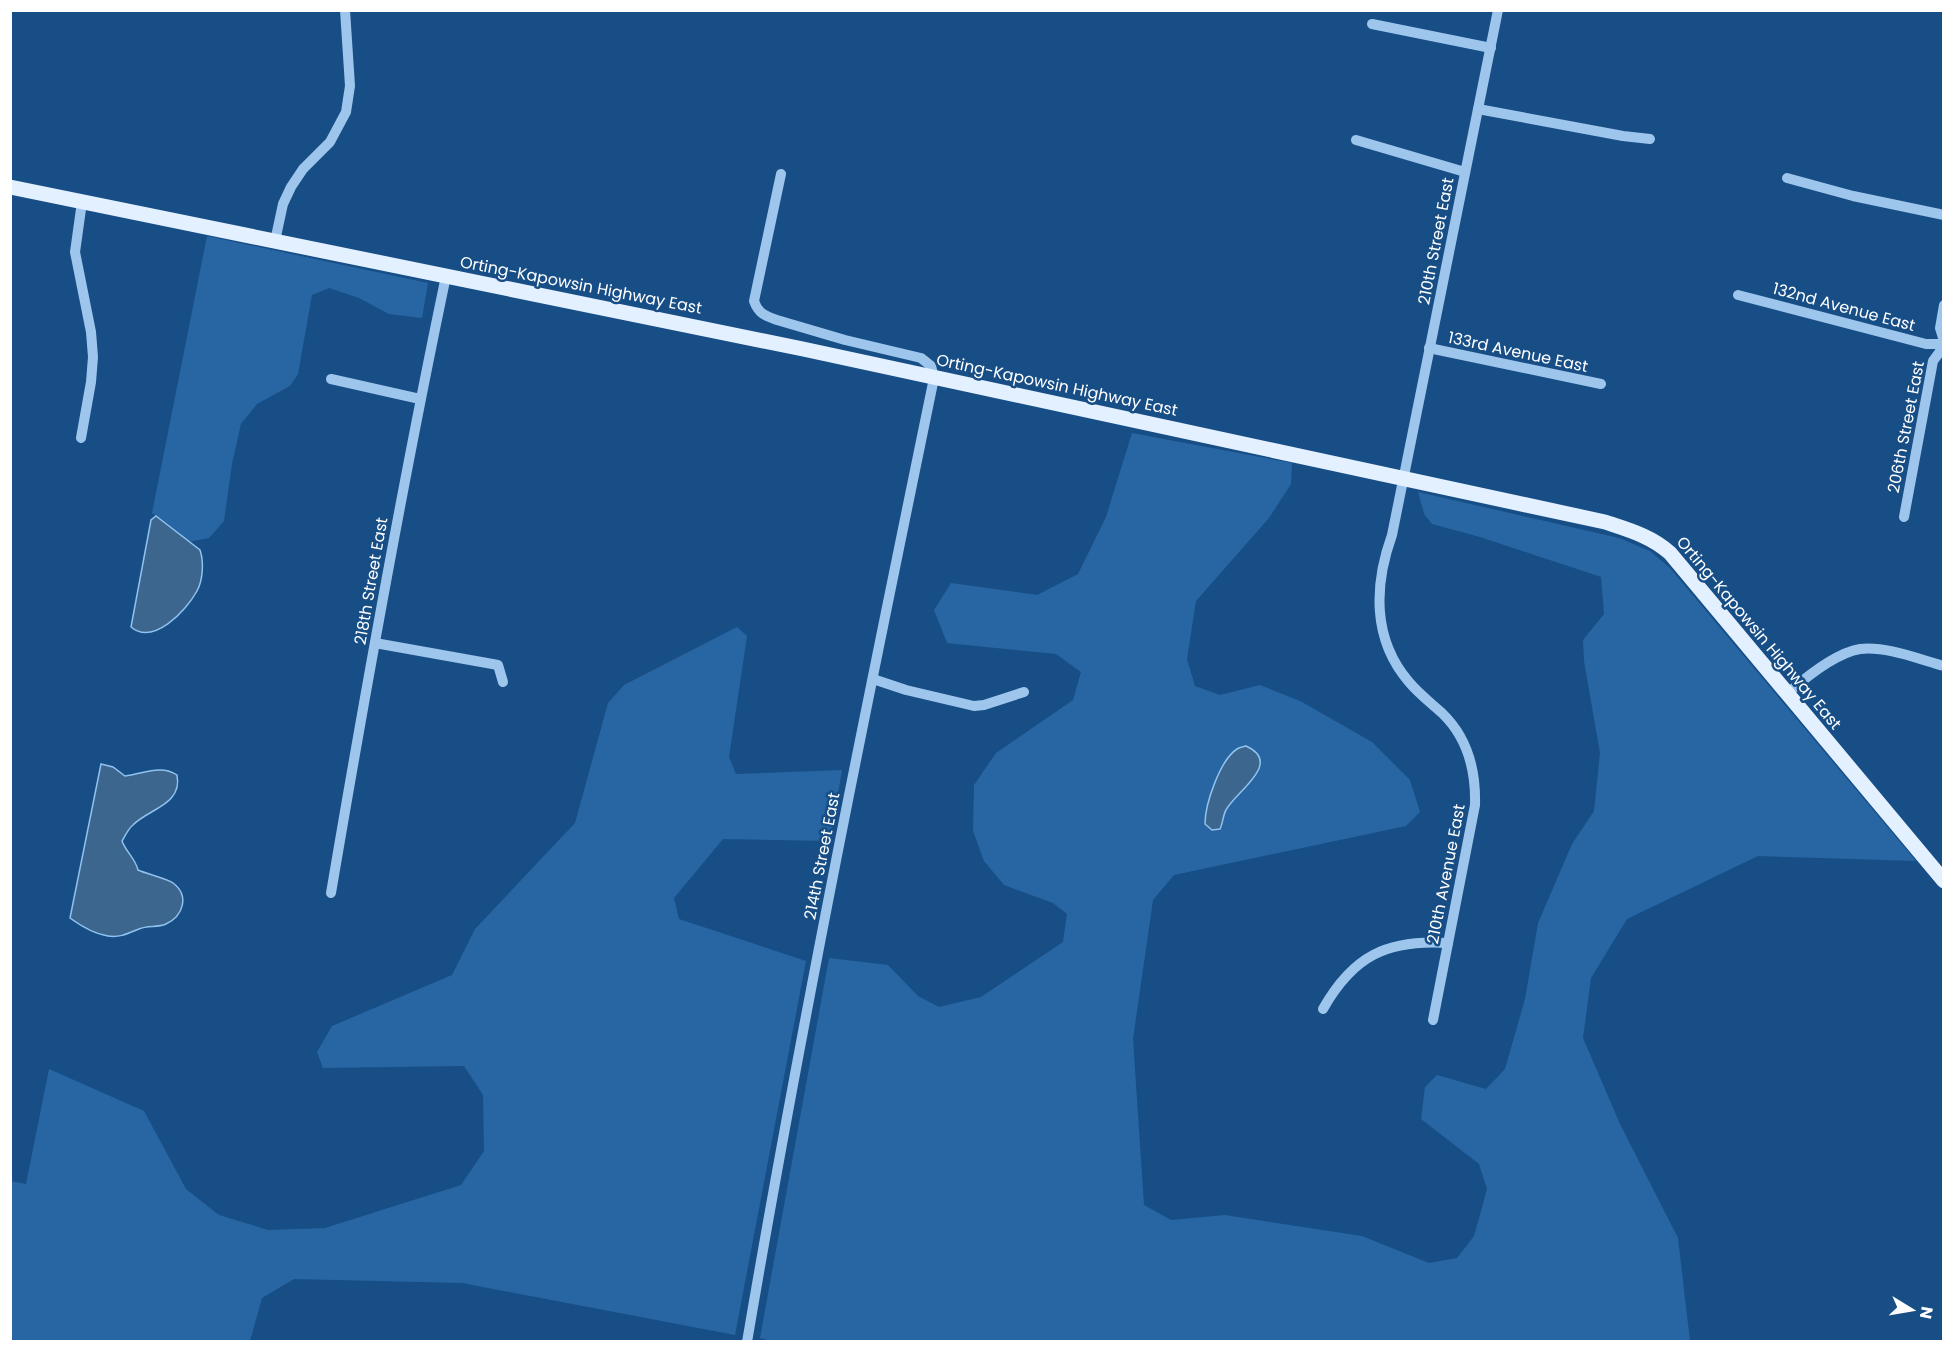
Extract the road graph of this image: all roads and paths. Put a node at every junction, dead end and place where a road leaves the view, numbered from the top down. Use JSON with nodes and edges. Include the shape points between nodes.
{"nodes":[{"id":1,"x":345,"y":10,"type":"edge"},
{"id":2,"x":1498,"y":10,"type":"edge"},
{"id":3,"x":1372,"y":24,"type":"dead end"},
{"id":4,"x":1491,"y":48,"type":"junction"},
{"id":5,"x":1478,"y":109,"type":"junction"},
{"id":6,"x":1650,"y":139,"type":"dead end"},
{"id":7,"x":1356,"y":140,"type":"dead end"},
{"id":8,"x":1465,"y":172,"type":"junction"},
{"id":9,"x":781,"y":174,"type":"dead end"},
{"id":10,"x":1787,"y":178,"type":"dead end"},
{"id":11,"x":10,"y":187,"type":"edge"},
{"id":12,"x":82,"y":202,"type":"junction"},
{"id":13,"x":1944,"y":215,"type":"edge"},
{"id":14,"x":275,"y":241,"type":"junction"},
{"id":15,"x":446,"y":276,"type":"junction"},
{"id":16,"x":1738,"y":295,"type":"dead end"},
{"id":17,"x":1944,"y":305,"type":"edge"},
{"id":18,"x":1944,"y":344,"type":"edge"},
{"id":19,"x":1430,"y":348,"type":"junction"},
{"id":20,"x":934,"y":378,"type":"junction"},
{"id":21,"x":331,"y":379,"type":"dead end"},
{"id":22,"x":1601,"y":384,"type":"dead end"},
{"id":23,"x":420,"y":399,"type":"junction"},
{"id":24,"x":81,"y":438,"type":"dead end"},
{"id":25,"x":1403,"y":478,"type":"junction"},
{"id":26,"x":1904,"y":517,"type":"dead end"},
{"id":27,"x":375,"y":643,"type":"junction"},
{"id":28,"x":1944,"y":666,"type":"edge"},
{"id":29,"x":873,"y":679,"type":"junction"},
{"id":30,"x":503,"y":682,"type":"dead end"},
{"id":31,"x":1024,"y":692,"type":"dead end"},
{"id":32,"x":1788,"y":693,"type":"junction"},
{"id":33,"x":1944,"y":881,"type":"edge"},
{"id":34,"x":331,"y":892,"type":"dead end"},
{"id":35,"x":1448,"y":943,"type":"junction"},
{"id":36,"x":1323,"y":1009,"type":"dead end"},
{"id":37,"x":1433,"y":1020,"type":"dead end"},
{"id":38,"x":747,"y":1341,"type":"edge"}],
"edges":[{"from":1,"to":14,"type":"street","via":[[350,86],[346,112],[330,142],[291,187]]},
{"from":2,"to":4,"type":"street","name":"210th Street East"},
{"from":3,"to":4,"type":"street"},
{"from":4,"to":5,"type":"street","name":"210th Street East"},
{"from":5,"to":6,"type":"street"},
{"from":5,"to":8,"type":"street","name":"210th Street East"},
{"from":7,"to":8,"type":"street"},
{"from":8,"to":19,"type":"street","name":"210th Street East"},
{"from":9,"to":20,"type":"street","via":[[754,301],[756,308],[777,320],[921,358],[931,366]]},
{"from":10,"to":13,"type":"street"},
{"from":11,"to":12,"type":"main road","name":"Orting-Kapowsin Highway East"},
{"from":12,"to":14,"type":"main road","name":"Orting-Kapowsin Highway East"},
{"from":12,"to":24,"type":"street","via":[[75,252],[93,357]]},
{"from":14,"to":15,"type":"main road","name":"Orting-Kapowsin Highway East"},
{"from":15,"to":20,"type":"main road","name":"Orting-Kapowsin Highway East"},
{"from":15,"to":23,"type":"street","name":"218th Street East"},
{"from":16,"to":18,"type":"street","name":"132nd Avenue East","via":[[1926,344]]},
{"from":17,"to":18,"type":"street","name":"206th Street East","via":[[1940,328]]},
{"from":18,"to":26,"type":"street","name":"206th Street East","via":[[1933,361]]},
{"from":19,"to":22,"type":"street","name":"133rd Avenue East"},
{"from":19,"to":25,"type":"street","name":"210th Street East"},
{"from":20,"to":25,"type":"main road","name":"Orting-Kapowsin Highway East"},
{"from":20,"to":29,"type":"street","name":"214th Street East"},
{"from":21,"to":23,"type":"street"},
{"from":23,"to":27,"type":"street","name":"218th Street East"},
{"from":25,"to":32,"type":"main road","name":"Orting-Kapowsin Highway East","via":[[1605,522],[1647,537],[1670,553]]},
{"from":25,"to":35,"type":"street","name":"210th Avenue East","via":[[1381,570],[1378,598],[1382,628],[1407,681],[1462,737],[1476,787]]},
{"from":27,"to":30,"type":"street","via":[[498,665]]},
{"from":27,"to":34,"type":"street","name":"218th Street East"},
{"from":28,"to":32,"type":"street","via":[[1882,650],[1859,650],[1808,676]]},
{"from":29,"to":31,"type":"street","via":[[974,706]]},
{"from":29,"to":38,"type":"street","name":"214th Street East"},
{"from":32,"to":33,"type":"main road","name":"Orting-Kapowsin Highway East"},
{"from":35,"to":36,"type":"street","via":[[1406,943],[1378,953],[1348,973]]},
{"from":35,"to":37,"type":"street","name":"210th Avenue East"}]}
